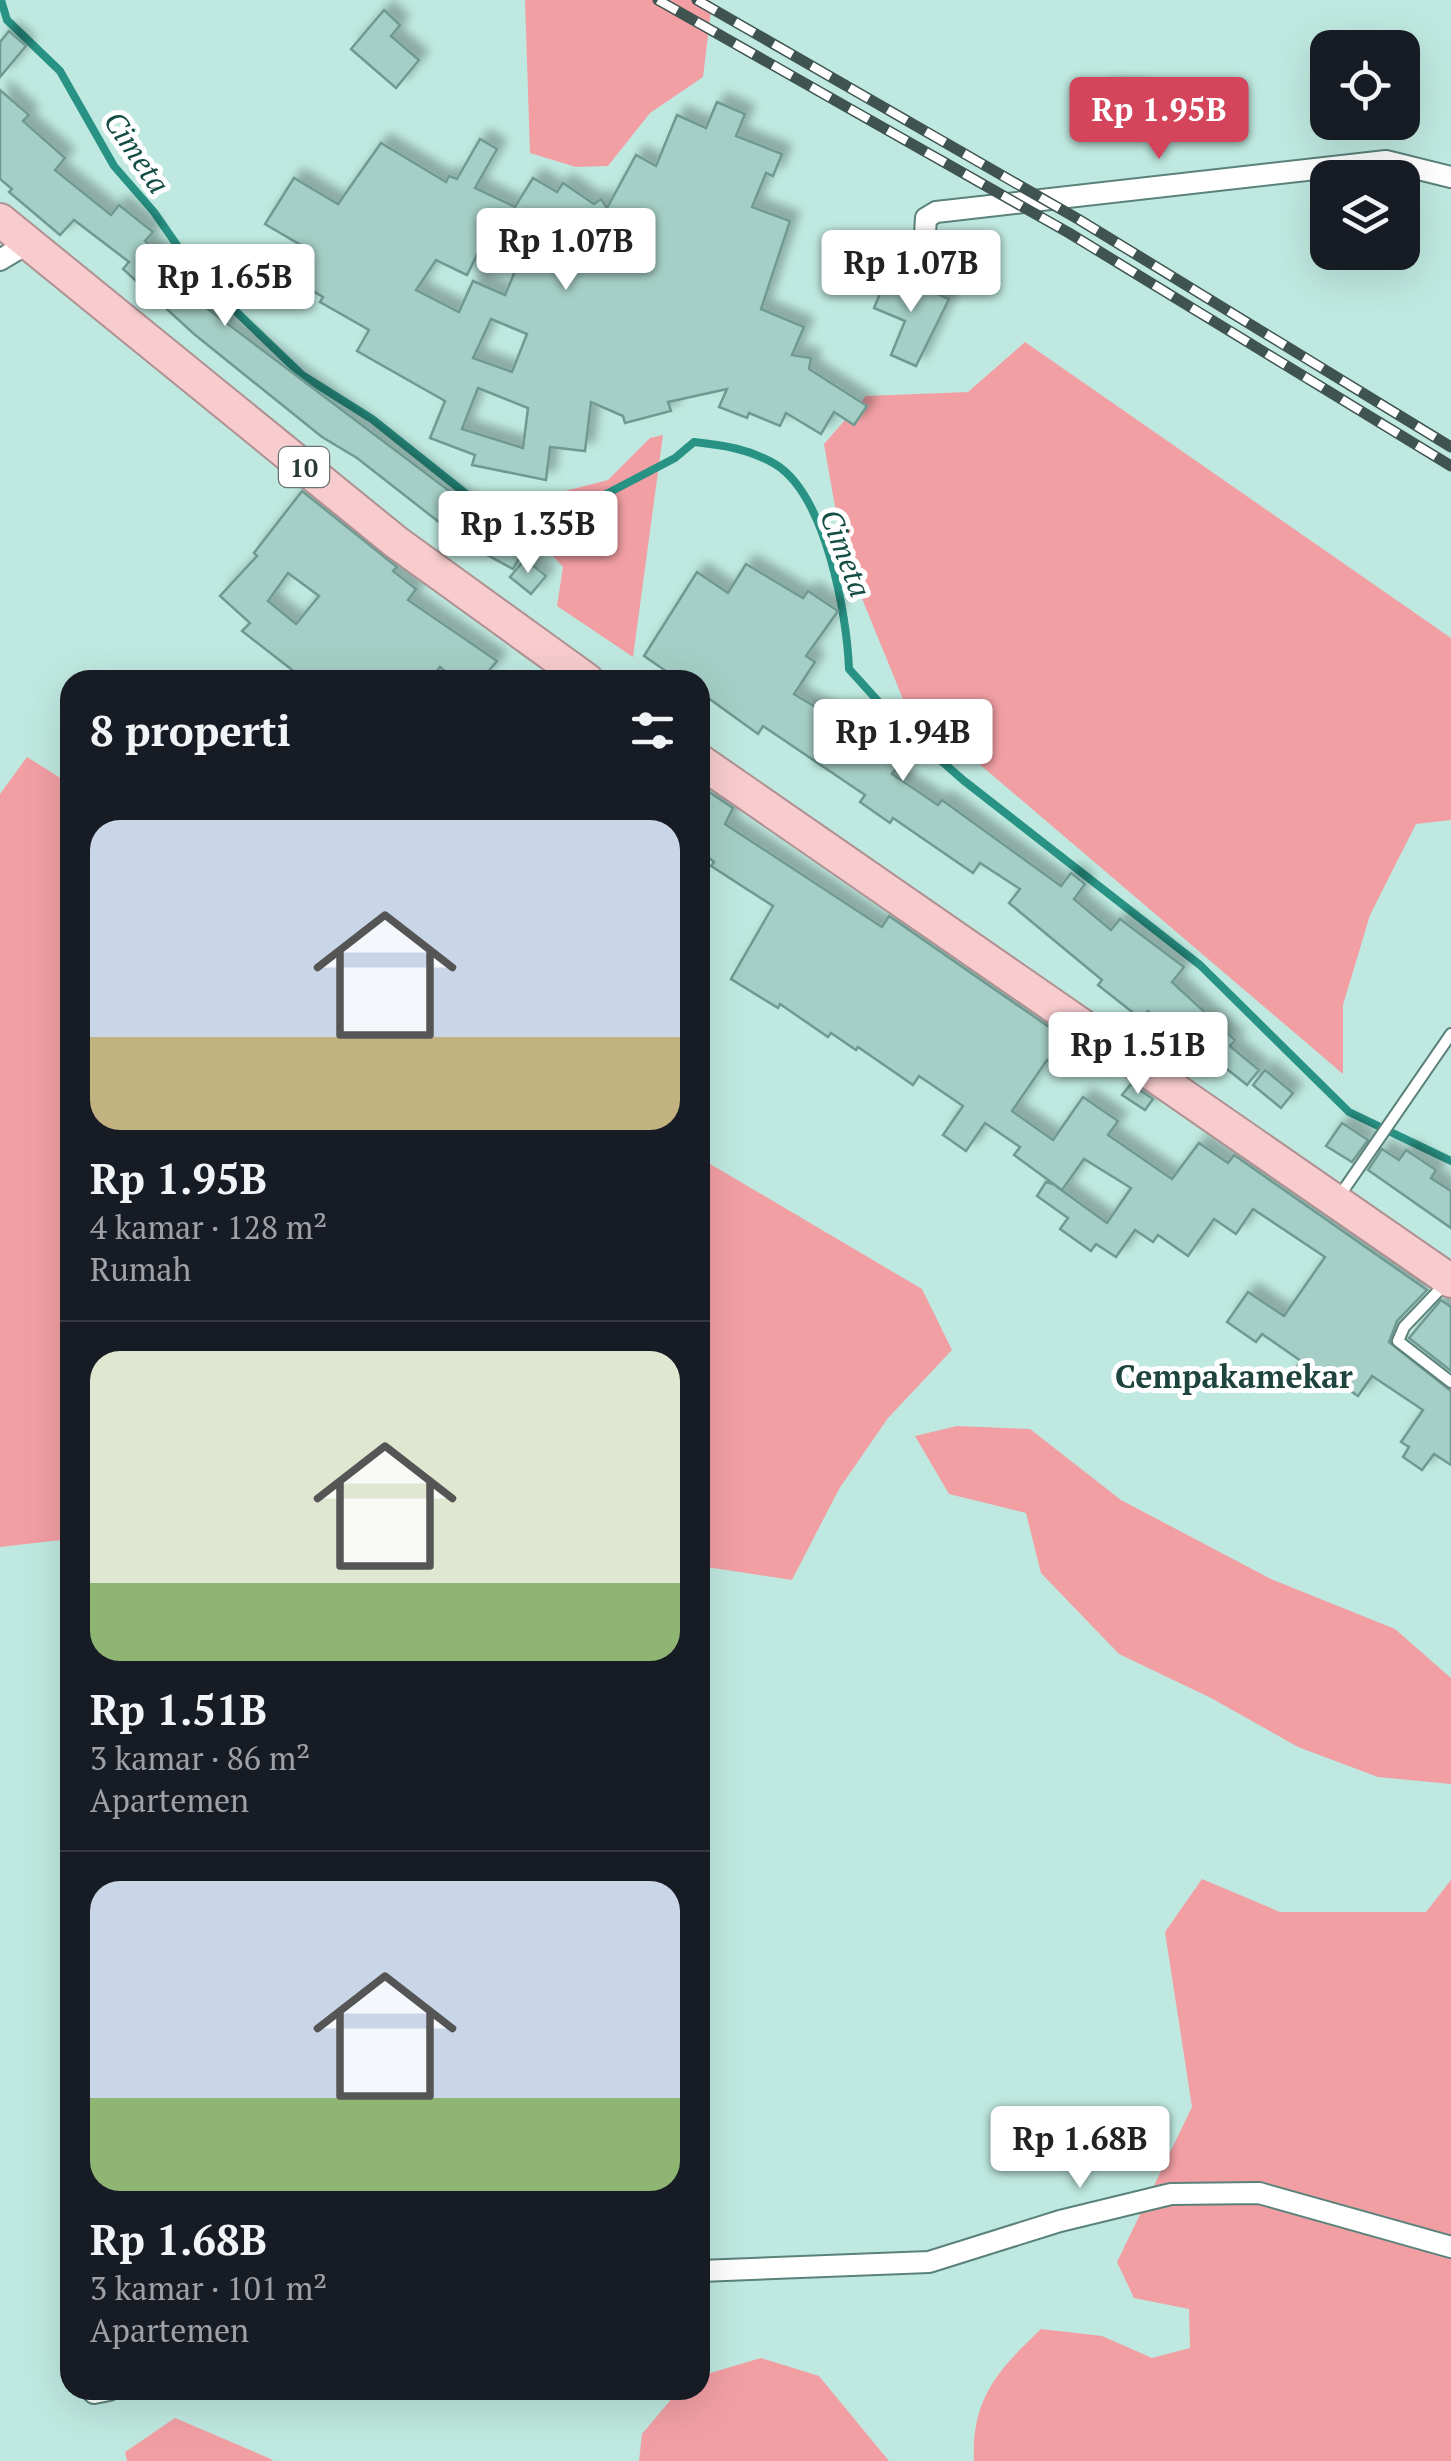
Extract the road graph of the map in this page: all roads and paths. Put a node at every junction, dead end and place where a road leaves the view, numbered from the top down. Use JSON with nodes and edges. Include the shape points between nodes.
{"nodes":[{"id":1,"x":1451,"y":177,"type":"edge"},
{"id":2,"x":0,"y":220,"type":"edge"},
{"id":3,"x":30,"y":242,"type":"junction"},
{"id":4,"x":924,"y":249,"type":"dead end"},
{"id":5,"x":0,"y":260,"type":"edge"},
{"id":6,"x":573,"y":670,"type":"edge"},
{"id":7,"x":710,"y":769,"type":"edge"},
{"id":8,"x":1451,"y":1034,"type":"edge"},
{"id":9,"x":1336,"y":1202,"type":"junction"},
{"id":10,"x":1450,"y":1280,"type":"edge"},
{"id":11,"x":1451,"y":1382,"type":"edge"},
{"id":12,"x":1451,"y":2246,"type":"edge"},
{"id":13,"x":710,"y":2271,"type":"edge"}],
"edges":[{"from":1,"to":4,"type":"street","via":[[1386,161],[936,212],[926,218]]},
{"from":2,"to":3,"type":"highway","number":"10"},
{"from":3,"to":5,"type":"street"},
{"from":3,"to":6,"type":"highway","number":"10","via":[[396,542]]},
{"from":7,"to":9,"type":"highway"},
{"from":8,"to":9,"type":"lane"},
{"from":9,"to":10,"type":"highway"},
{"from":10,"to":11,"type":"lane","via":[[1398,1341]]},
{"from":12,"to":13,"type":"street","via":[[1259,2193],[1171,2194],[930,2262]]}]}
